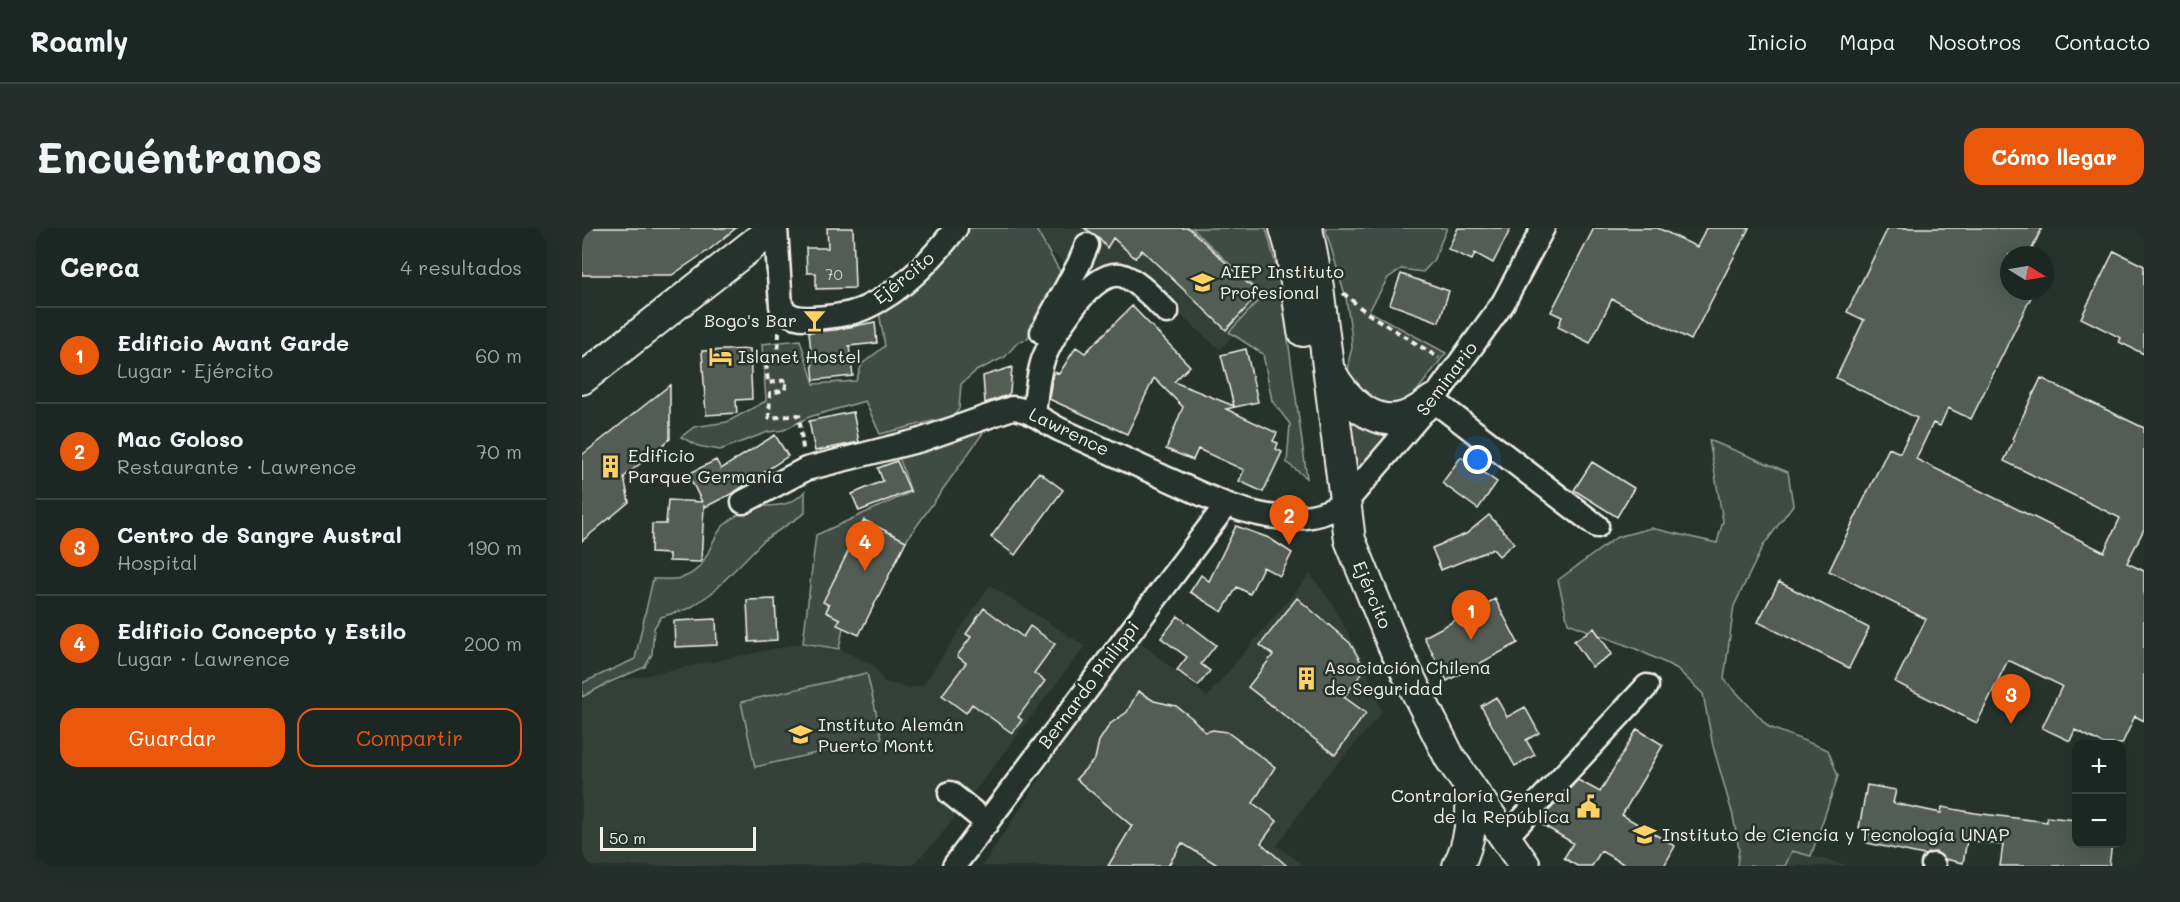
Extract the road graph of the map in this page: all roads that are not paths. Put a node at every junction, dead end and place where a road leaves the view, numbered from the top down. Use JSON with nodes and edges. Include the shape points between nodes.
{"nodes":[{"id":1,"x":770,"y":228,"type":"edge"},
{"id":2,"x":776,"y":228,"type":"edge"},
{"id":3,"x":956,"y":228,"type":"edge"},
{"id":4,"x":1285,"y":228,"type":"edge"},
{"id":5,"x":1307,"y":228,"type":"edge"},
{"id":6,"x":1543,"y":228,"type":"edge"},
{"id":7,"x":1087,"y":245,"type":"dead end"},
{"id":8,"x":1167,"y":312,"type":"dead end"},
{"id":9,"x":1329,"y":370,"type":"junction"},
{"id":10,"x":582,"y":380,"type":"edge"},
{"id":11,"x":1433,"y":400,"type":"junction"},
{"id":12,"x":1034,"y":415,"type":"junction"},
{"id":13,"x":743,"y":502,"type":"dead end"},
{"id":14,"x":1226,"y":505,"type":"junction"},
{"id":15,"x":1336,"y":507,"type":"junction"},
{"id":16,"x":1597,"y":526,"type":"dead end"},
{"id":17,"x":1647,"y":686,"type":"dead end"},
{"id":18,"x":1471,"y":790,"type":"junction"},
{"id":19,"x":950,"y":793,"type":"dead end"},
{"id":20,"x":987,"y":823,"type":"junction"},
{"id":21,"x":1513,"y":857,"type":"edge"},
{"id":22,"x":954,"y":866,"type":"edge"},
{"id":23,"x":1458,"y":866,"type":"edge"}],
"edges":[{"from":1,"to":10,"type":"main road"},
{"from":2,"to":3,"type":"street","name":"Ejército","via":[[781,306],[788,314],[808,318],[867,308],[920,270]]},
{"from":4,"to":15,"type":"main road"},
{"from":5,"to":9,"type":"main road"},
{"from":6,"to":11,"type":"street","name":"Seminario","via":[[1503,303]]},
{"from":7,"to":12,"type":"street","via":[[1032,358],[1029,387]]},
{"from":8,"to":12,"type":"street","via":[[1124,276],[1112,275],[1099,282],[1071,312],[1047,352],[1037,380]]},
{"from":9,"to":11,"type":"main road","via":[[1350,400],[1380,418],[1402,418]]},
{"from":9,"to":15,"type":"main road"},
{"from":11,"to":15,"type":"street","name":"Seminario"},
{"from":11,"to":16,"type":"street"},
{"from":12,"to":13,"type":"street","name":"Lawrence","via":[[1012,408],[921,440],[806,469]]},
{"from":12,"to":14,"type":"street","name":"Lawrence"},
{"from":14,"to":15,"type":"street","name":"Lawrence","via":[[1283,517]]},
{"from":14,"to":20,"type":"street","name":"Bernardo Philippi"},
{"from":15,"to":18,"type":"main road","name":"Ejército","via":[[1393,645],[1450,758]]},
{"from":17,"to":21,"type":"street"},
{"from":18,"to":21,"type":"main road","name":"Ejército"},
{"from":18,"to":23,"type":"main road","via":[[1470,831]]},
{"from":19,"to":20,"type":"street"},
{"from":20,"to":22,"type":"street","name":"Bernardo Philippi"}]}
